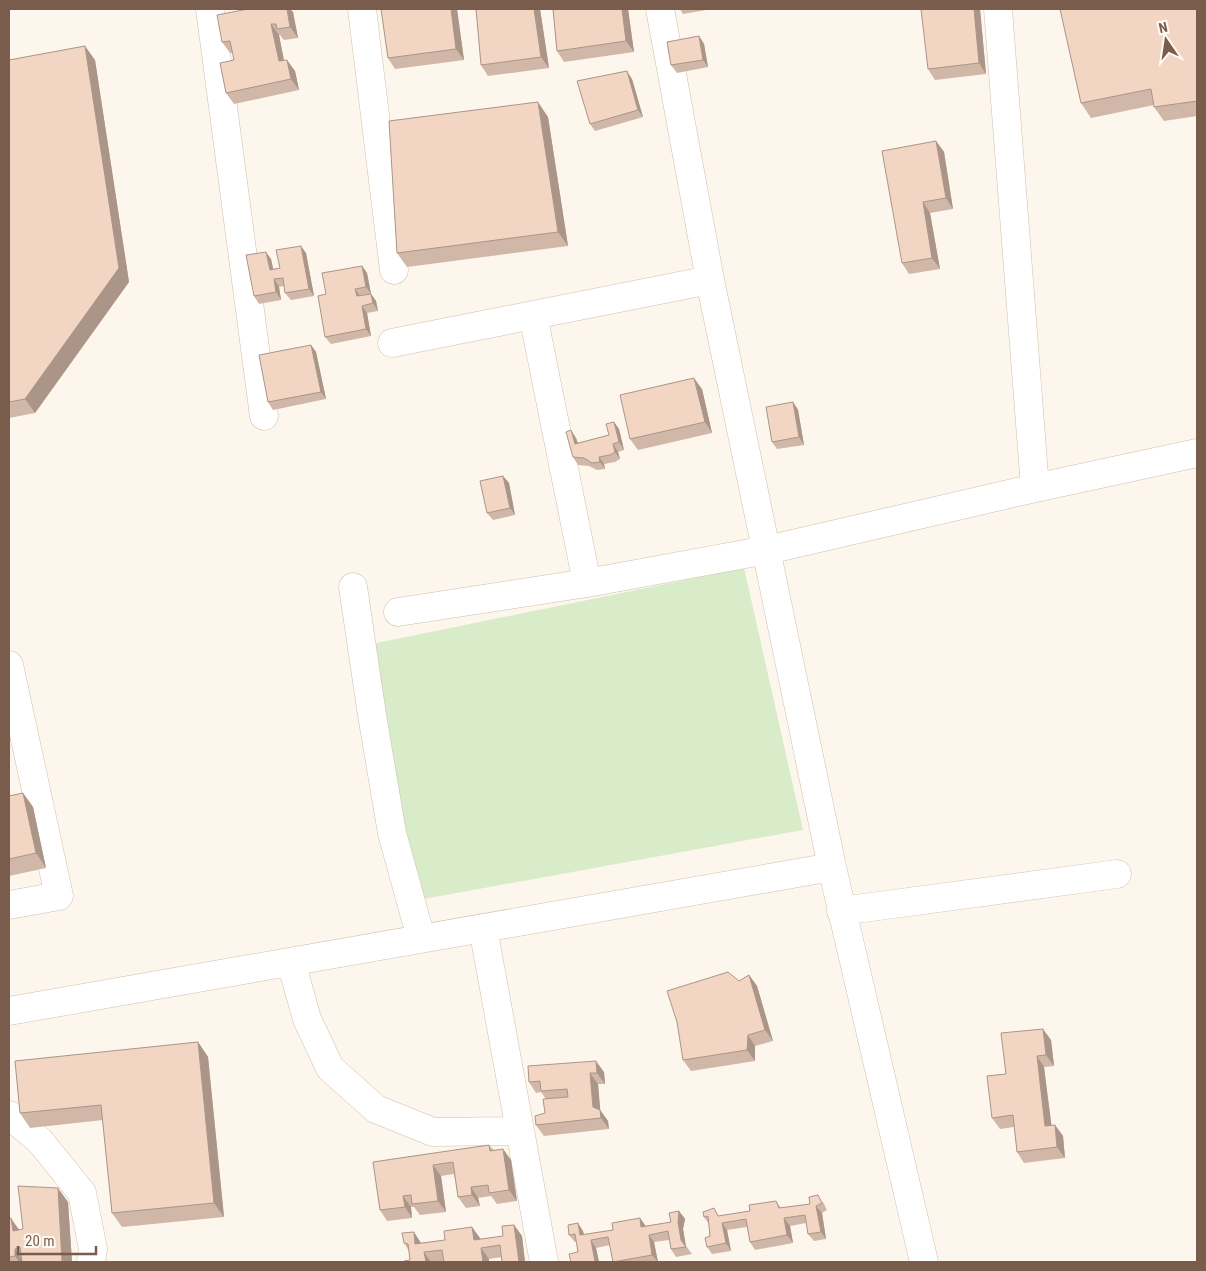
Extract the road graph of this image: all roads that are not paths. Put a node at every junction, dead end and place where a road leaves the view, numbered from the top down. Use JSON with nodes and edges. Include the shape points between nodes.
{"nodes":[{"id":1,"x":210,"y":9,"type":"edge"},
{"id":2,"x":362,"y":9,"type":"edge"},
{"id":3,"x":660,"y":9,"type":"edge"},
{"id":4,"x":998,"y":9,"type":"edge"},
{"id":5,"x":394,"y":270,"type":"dead end"},
{"id":6,"x":710,"y":280,"type":"junction"},
{"id":7,"x":533,"y":315,"type":"junction"},
{"id":8,"x":392,"y":343,"type":"dead end"},
{"id":9,"x":264,"y":416,"type":"dead end"},
{"id":10,"x":1197,"y":453,"type":"edge"},
{"id":11,"x":1035,"y":488,"type":"junction"},
{"id":12,"x":767,"y":550,"type":"junction"},
{"id":13,"x":587,"y":583,"type":"junction"},
{"id":14,"x":353,"y":587,"type":"dead end"},
{"id":15,"x":398,"y":612,"type":"dead end"},
{"id":16,"x":9,"y":665,"type":"edge"},
{"id":17,"x":832,"y":867,"type":"junction"},
{"id":18,"x":1117,"y":874,"type":"dead end"},
{"id":19,"x":9,"y":906,"type":"edge"},
{"id":20,"x":841,"y":910,"type":"junction"},
{"id":21,"x":484,"y":928,"type":"junction"},
{"id":22,"x":422,"y":938,"type":"junction"},
{"id":23,"x":291,"y":962,"type":"junction"},
{"id":24,"x":9,"y":1011,"type":"edge"},
{"id":25,"x":9,"y":1114,"type":"edge"},
{"id":26,"x":520,"y":1131,"type":"junction"},
{"id":27,"x":91,"y":1262,"type":"edge"},
{"id":28,"x":544,"y":1262,"type":"edge"},
{"id":29,"x":924,"y":1262,"type":"edge"}],
"edges":[{"from":1,"to":9,"type":"street"},
{"from":2,"to":5,"type":"street"},
{"from":3,"to":6,"type":"street"},
{"from":4,"to":11,"type":"street"},
{"from":6,"to":7,"type":"street"},
{"from":6,"to":12,"type":"street"},
{"from":7,"to":8,"type":"street"},
{"from":7,"to":13,"type":"street"},
{"from":10,"to":11,"type":"street"},
{"from":11,"to":12,"type":"street"},
{"from":12,"to":13,"type":"street"},
{"from":12,"to":17,"type":"street"},
{"from":13,"to":15,"type":"street"},
{"from":14,"to":22,"type":"street","via":[[392,834]]},
{"from":16,"to":19,"type":"street","via":[[59,896]]},
{"from":17,"to":20,"type":"street"},
{"from":17,"to":21,"type":"street"},
{"from":18,"to":20,"type":"street"},
{"from":20,"to":29,"type":"street"},
{"from":21,"to":22,"type":"street"},
{"from":21,"to":26,"type":"street"},
{"from":22,"to":23,"type":"street"},
{"from":23,"to":24,"type":"street"},
{"from":23,"to":26,"type":"street","via":[[307,1020],[330,1068],[376,1109],[433,1132]]},
{"from":25,"to":27,"type":"street","via":[[40,1141],[82,1193],[93,1249]]},
{"from":26,"to":28,"type":"street"}]}
